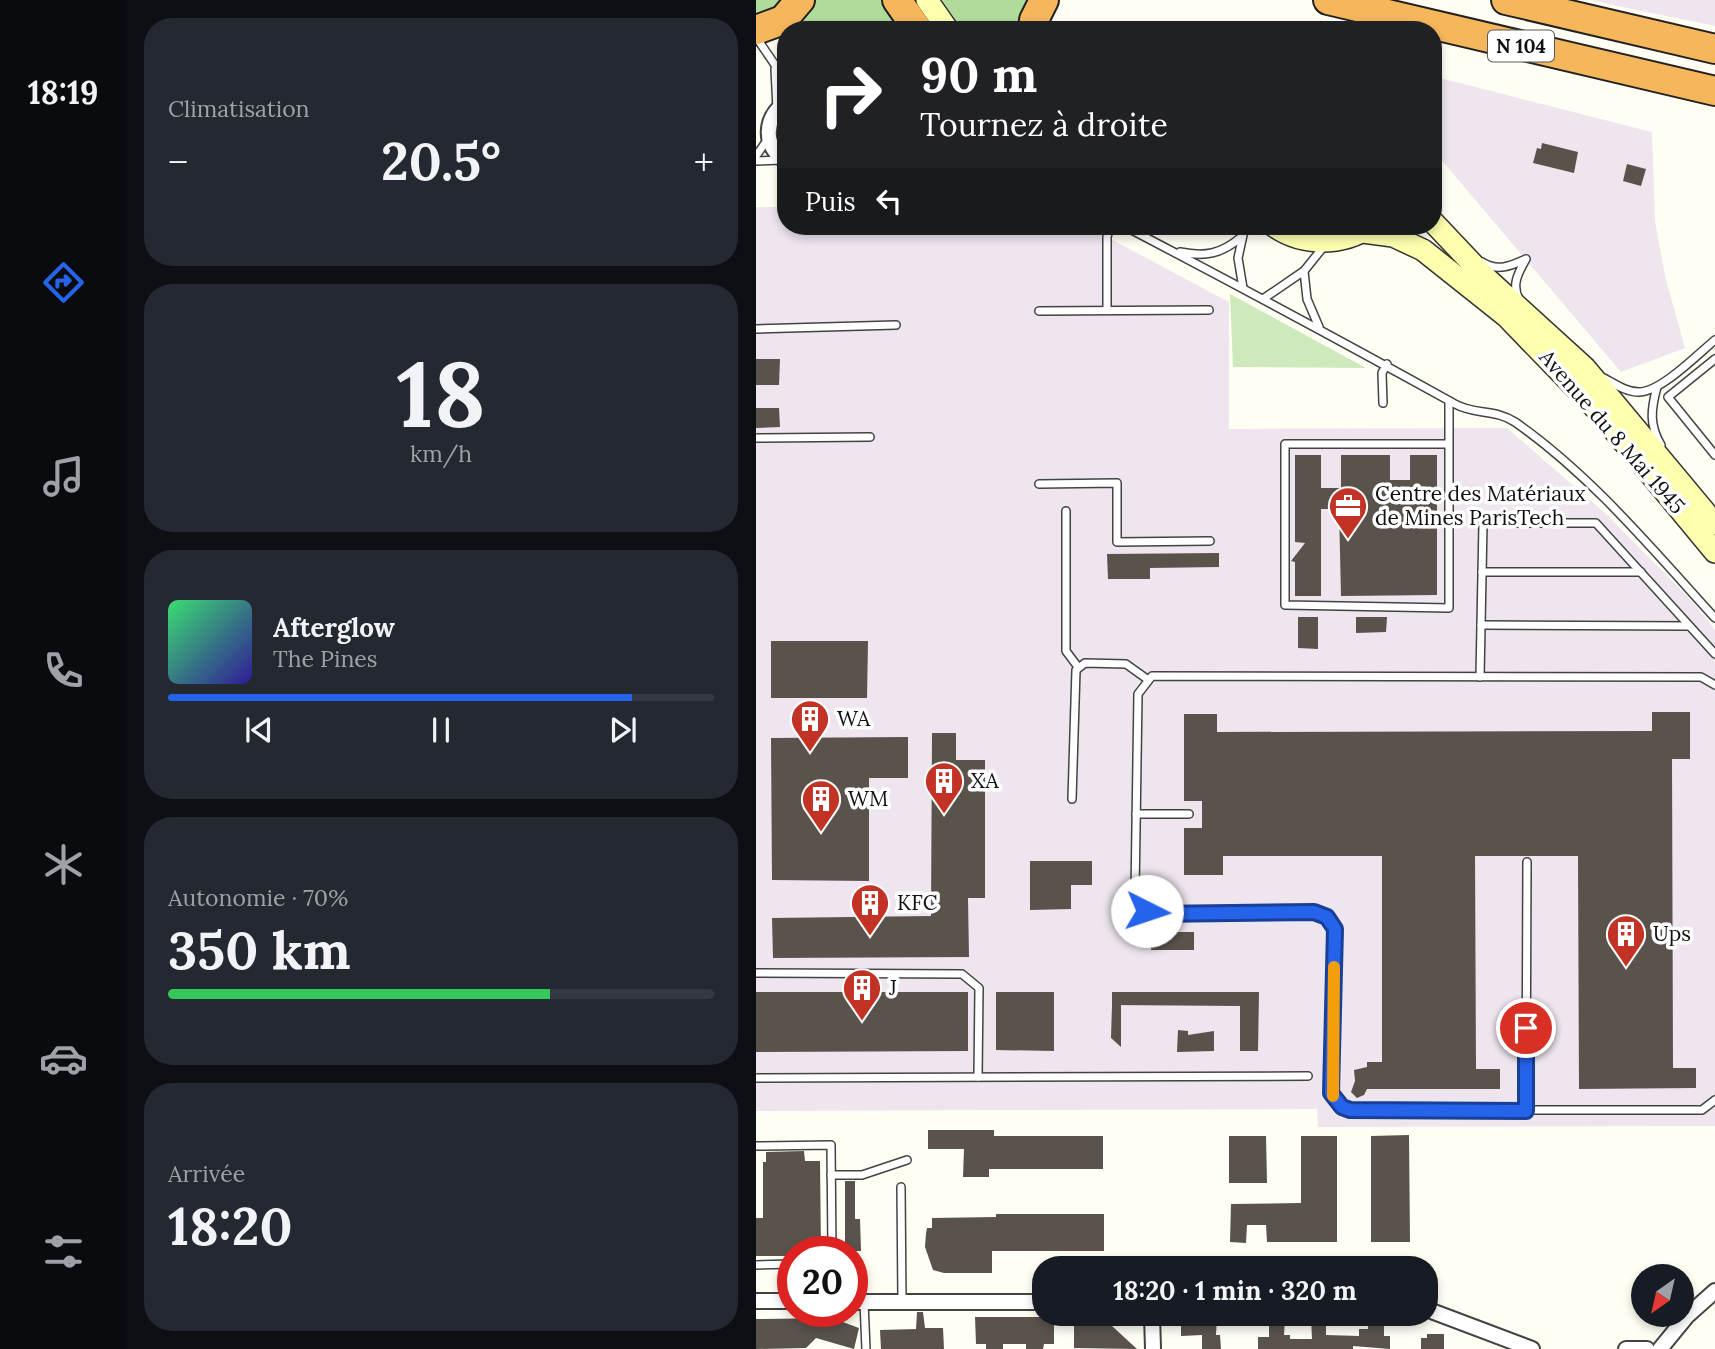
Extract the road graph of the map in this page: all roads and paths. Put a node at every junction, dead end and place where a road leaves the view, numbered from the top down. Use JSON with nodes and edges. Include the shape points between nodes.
{"nodes":[{"id":1,"x":800,"y":0,"type":"edge"},
{"id":2,"x":897,"y":0,"type":"edge"},
{"id":3,"x":927,"y":0,"type":"edge"},
{"id":4,"x":939,"y":0,"type":"edge"},
{"id":5,"x":1044,"y":0,"type":"edge"},
{"id":6,"x":1328,"y":0,"type":"edge"},
{"id":7,"x":1506,"y":0,"type":"edge"},
{"id":8,"x":780,"y":21,"type":"edge"},
{"id":9,"x":912,"y":21,"type":"edge"},
{"id":10,"x":942,"y":21,"type":"edge"},
{"id":11,"x":953,"y":21,"type":"edge"},
{"id":12,"x":1036,"y":21,"type":"edge"},
{"id":13,"x":1417,"y":21,"type":"edge"},
{"id":14,"x":777,"y":22,"type":"edge"},
{"id":15,"x":1442,"y":27,"type":"edge"},
{"id":16,"x":756,"y":30,"type":"edge"},
{"id":17,"x":756,"y":37,"type":"edge"},
{"id":18,"x":1715,"y":49,"type":"edge"},
{"id":19,"x":775,"y":68,"type":"junction"},
{"id":20,"x":777,"y":70,"type":"edge"},
{"id":21,"x":777,"y":81,"type":"edge"},
{"id":22,"x":1715,"y":91,"type":"edge"},
{"id":23,"x":777,"y":111,"type":"edge"},
{"id":24,"x":769,"y":139,"type":"junction"},
{"id":25,"x":777,"y":153,"type":"edge"},
{"id":26,"x":756,"y":159,"type":"edge"},
{"id":27,"x":777,"y":160,"type":"edge"},
{"id":28,"x":1442,"y":232,"type":"edge"},
{"id":29,"x":1108,"y":235,"type":"edge"},
{"id":30,"x":1142,"y":235,"type":"edge"},
{"id":31,"x":1241,"y":235,"type":"edge"},
{"id":32,"x":1294,"y":235,"type":"edge"},
{"id":33,"x":1349,"y":235,"type":"edge"},
{"id":34,"x":1389,"y":235,"type":"edge"},
{"id":35,"x":1240,"y":238,"type":"junction"},
{"id":36,"x":1448,"y":239,"type":"junction"},
{"id":37,"x":1329,"y":242,"type":"junction"},
{"id":38,"x":1171,"y":250,"type":"junction"},
{"id":39,"x":1304,"y":271,"type":"junction"},
{"id":40,"x":1243,"y":288,"type":"junction"},
{"id":41,"x":1263,"y":299,"type":"junction"},
{"id":42,"x":1040,"y":310,"type":"dead end"},
{"id":43,"x":1107,"y":310,"type":"junction"},
{"id":44,"x":1209,"y":310,"type":"dead end"},
{"id":45,"x":1527,"y":311,"type":"junction"},
{"id":46,"x":896,"y":325,"type":"dead end"},
{"id":47,"x":1319,"y":327,"type":"junction"},
{"id":48,"x":756,"y":328,"type":"edge"},
{"id":49,"x":1715,"y":340,"type":"edge"},
{"id":50,"x":1715,"y":359,"type":"edge"},
{"id":51,"x":1387,"y":365,"type":"junction"},
{"id":52,"x":1584,"y":368,"type":"junction"},
{"id":53,"x":1657,"y":387,"type":"junction"},
{"id":54,"x":1449,"y":401,"type":"junction"},
{"id":55,"x":1382,"y":403,"type":"dead end"},
{"id":56,"x":870,"y":437,"type":"dead end"},
{"id":57,"x":756,"y":438,"type":"edge"},
{"id":58,"x":1449,"y":444,"type":"junction"},
{"id":59,"x":1715,"y":455,"type":"edge"},
{"id":60,"x":1681,"y":482,"type":"junction"},
{"id":61,"x":1039,"y":484,"type":"dead end"},
{"id":62,"x":1066,"y":511,"type":"dead end"},
{"id":63,"x":1715,"y":524,"type":"edge"},
{"id":64,"x":1210,"y":541,"type":"dead end"},
{"id":65,"x":1715,"y":552,"type":"edge"},
{"id":66,"x":1482,"y":572,"type":"junction"},
{"id":67,"x":1641,"y":572,"type":"junction"},
{"id":68,"x":1715,"y":618,"type":"edge"},
{"id":69,"x":1481,"y":625,"type":"junction"},
{"id":70,"x":1689,"y":626,"type":"junction"},
{"id":71,"x":1715,"y":654,"type":"edge"},
{"id":72,"x":1078,"y":667,"type":"junction"},
{"id":73,"x":1480,"y":677,"type":"junction"},
{"id":74,"x":1147,"y":679,"type":"junction"},
{"id":75,"x":1715,"y":685,"type":"edge"},
{"id":76,"x":1072,"y":799,"type":"dead end"},
{"id":77,"x":1136,"y":814,"type":"junction"},
{"id":78,"x":1189,"y":814,"type":"dead end"},
{"id":79,"x":1527,"y":862,"type":"dead end"},
{"id":80,"x":756,"y":973,"type":"edge"},
{"id":81,"x":1308,"y":1076,"type":"dead end"},
{"id":82,"x":978,"y":1077,"type":"junction"},
{"id":83,"x":756,"y":1078,"type":"edge"},
{"id":84,"x":1715,"y":1100,"type":"edge"},
{"id":85,"x":1526,"y":1111,"type":"junction"},
{"id":86,"x":756,"y":1146,"type":"edge"},
{"id":87,"x":907,"y":1160,"type":"dead end"},
{"id":88,"x":831,"y":1175,"type":"junction"},
{"id":89,"x":901,"y":1187,"type":"dead end"},
{"id":90,"x":832,"y":1236,"type":"edge"},
{"id":91,"x":777,"y":1264,"type":"edge"},
{"id":92,"x":756,"y":1265,"type":"edge"},
{"id":93,"x":1715,"y":1292,"type":"edge"},
{"id":94,"x":756,"y":1301,"type":"edge"},
{"id":95,"x":777,"y":1301,"type":"edge"},
{"id":96,"x":868,"y":1302,"type":"edge"},
{"id":97,"x":902,"y":1302,"type":"junction"},
{"id":98,"x":1032,"y":1302,"type":"edge"},
{"id":99,"x":1438,"y":1314,"type":"edge"},
{"id":100,"x":1152,"y":1326,"type":"edge"},
{"id":101,"x":862,"y":1327,"type":"edge"},
{"id":102,"x":866,"y":1349,"type":"edge"},
{"id":103,"x":1153,"y":1349,"type":"edge"},
{"id":104,"x":1532,"y":1349,"type":"edge"},
{"id":105,"x":1626,"y":1349,"type":"edge"},
{"id":106,"x":1647,"y":1349,"type":"edge"},
{"id":107,"x":1660,"y":1349,"type":"edge"}],
"edges":[{"from":1,"to":8,"type":"highway"},
{"from":2,"to":9,"type":"highway"},
{"from":3,"to":10,"type":"main road"},
{"from":4,"to":11,"type":"main road"},
{"from":5,"to":12,"type":"highway"},
{"from":6,"to":13,"type":"highway","number":"N 104"},
{"from":7,"to":18,"type":"highway","number":"N 104"},
{"from":14,"to":16,"type":"highway"},
{"from":15,"to":22,"type":"highway","number":"N 104"},
{"from":17,"to":19,"type":"lane"},
{"from":19,"to":20,"type":"lane"},
{"from":19,"to":21,"type":"lane"},
{"from":23,"to":24,"type":"street","via":[[771,118]]},
{"from":24,"to":25,"type":"street"},
{"from":24,"to":26,"type":"lane"},
{"from":26,"to":27,"type":"lane"},
{"from":28,"to":36,"type":"main road","name":"Avenue du 8 Mai 1945"},
{"from":29,"to":43,"type":"lane"},
{"from":30,"to":38,"type":"lane"},
{"from":31,"to":35,"type":"lane"},
{"from":32,"to":37,"type":"main road","name":"Avenue du 8 Mai 1945"},
{"from":33,"to":37,"type":"main road","name":"Avenue du 8 Mai 1945"},
{"from":34,"to":65,"type":"main road","name":"Avenue du 8 Mai 1945","via":[[1423,250],[1506,316],[1599,412]]},
{"from":35,"to":38,"type":"lane","via":[[1208,256]]},
{"from":35,"to":40,"type":"lane","via":[[1238,271]]},
{"from":36,"to":45,"type":"main road","name":"Avenue du 8 Mai 1945"},
{"from":36,"to":45,"type":"lane","via":[[1488,266],[1508,268],[1526,259],[1516,275],[1516,293]]},
{"from":37,"to":39,"type":"lane"},
{"from":38,"to":40,"type":"lane"},
{"from":39,"to":41,"type":"lane"},
{"from":39,"to":47,"type":"lane","via":[[1307,299]]},
{"from":40,"to":41,"type":"lane"},
{"from":41,"to":47,"type":"lane"},
{"from":42,"to":43,"type":"lane"},
{"from":43,"to":44,"type":"lane"},
{"from":45,"to":52,"type":"main road","name":"Avenue du 8 Mai 1945"},
{"from":46,"to":48,"type":"lane"},
{"from":47,"to":51,"type":"lane"},
{"from":49,"to":53,"type":"lane"},
{"from":50,"to":59,"type":"lane","via":[[1668,397]]},
{"from":51,"to":54,"type":"lane"},
{"from":51,"to":55,"type":"lane","via":[[1382,373]]},
{"from":52,"to":53,"type":"lane","via":[[1621,388],[1640,392]]},
{"from":52,"to":60,"type":"main road","name":"Avenue du 8 Mai 1945"},
{"from":53,"to":60,"type":"lane","via":[[1650,411],[1655,435]]},
{"from":54,"to":58,"type":"lane"},
{"from":54,"to":68,"type":"lane","via":[[1465,409],[1505,416],[1551,452],[1628,524]]},
{"from":56,"to":57,"type":"lane"},
{"from":58,"to":58,"type":"lane","via":[[1285,444],[1285,605],[1450,608]]},
{"from":60,"to":63,"type":"main road","name":"Avenue du 8 Mai 1945"},
{"from":61,"to":64,"type":"lane","via":[[1117,483],[1117,542]]},
{"from":62,"to":72,"type":"lane","via":[[1066,651]]},
{"from":66,"to":67,"type":"lane"},
{"from":66,"to":67,"type":"lane","via":[[1483,523],[1596,523]]},
{"from":66,"to":69,"type":"lane"},
{"from":67,"to":70,"type":"lane"},
{"from":69,"to":70,"type":"lane"},
{"from":69,"to":73,"type":"lane"},
{"from":70,"to":71,"type":"lane"},
{"from":72,"to":74,"type":"lane","via":[[1085,663],[1126,664]]},
{"from":72,"to":76,"type":"lane","via":[[1073,674]]},
{"from":73,"to":74,"type":"lane"},
{"from":73,"to":75,"type":"lane","via":[[1700,677]]},
{"from":74,"to":77,"type":"lane","via":[[1138,694]]},
{"from":77,"to":78,"type":"lane"},
{"from":77,"to":85,"type":"lane","via":[[1135,894],[1147,911],[1314,912],[1332,922],[1331,1093],[1342,1107],[1358,1112]]},
{"from":79,"to":85,"type":"lane"},
{"from":80,"to":82,"type":"lane","via":[[962,974],[979,988]]},
{"from":81,"to":82,"type":"lane"},
{"from":82,"to":83,"type":"lane"},
{"from":84,"to":85,"type":"lane","via":[[1702,1110]]},
{"from":86,"to":88,"type":"lane","via":[[831,1145]]},
{"from":87,"to":88,"type":"lane","via":[[862,1175]]},
{"from":88,"to":90,"type":"lane"},
{"from":89,"to":97,"type":"lane"},
{"from":91,"to":92,"type":"lane"},
{"from":93,"to":107,"type":"street"},
{"from":94,"to":95,"type":"street"},
{"from":96,"to":97,"type":"street"},
{"from":97,"to":98,"type":"street"},
{"from":99,"to":104,"type":"street"},
{"from":100,"to":103,"type":"street"},
{"from":101,"to":102,"type":"lane"},
{"from":105,"to":106,"type":"street"}]}
